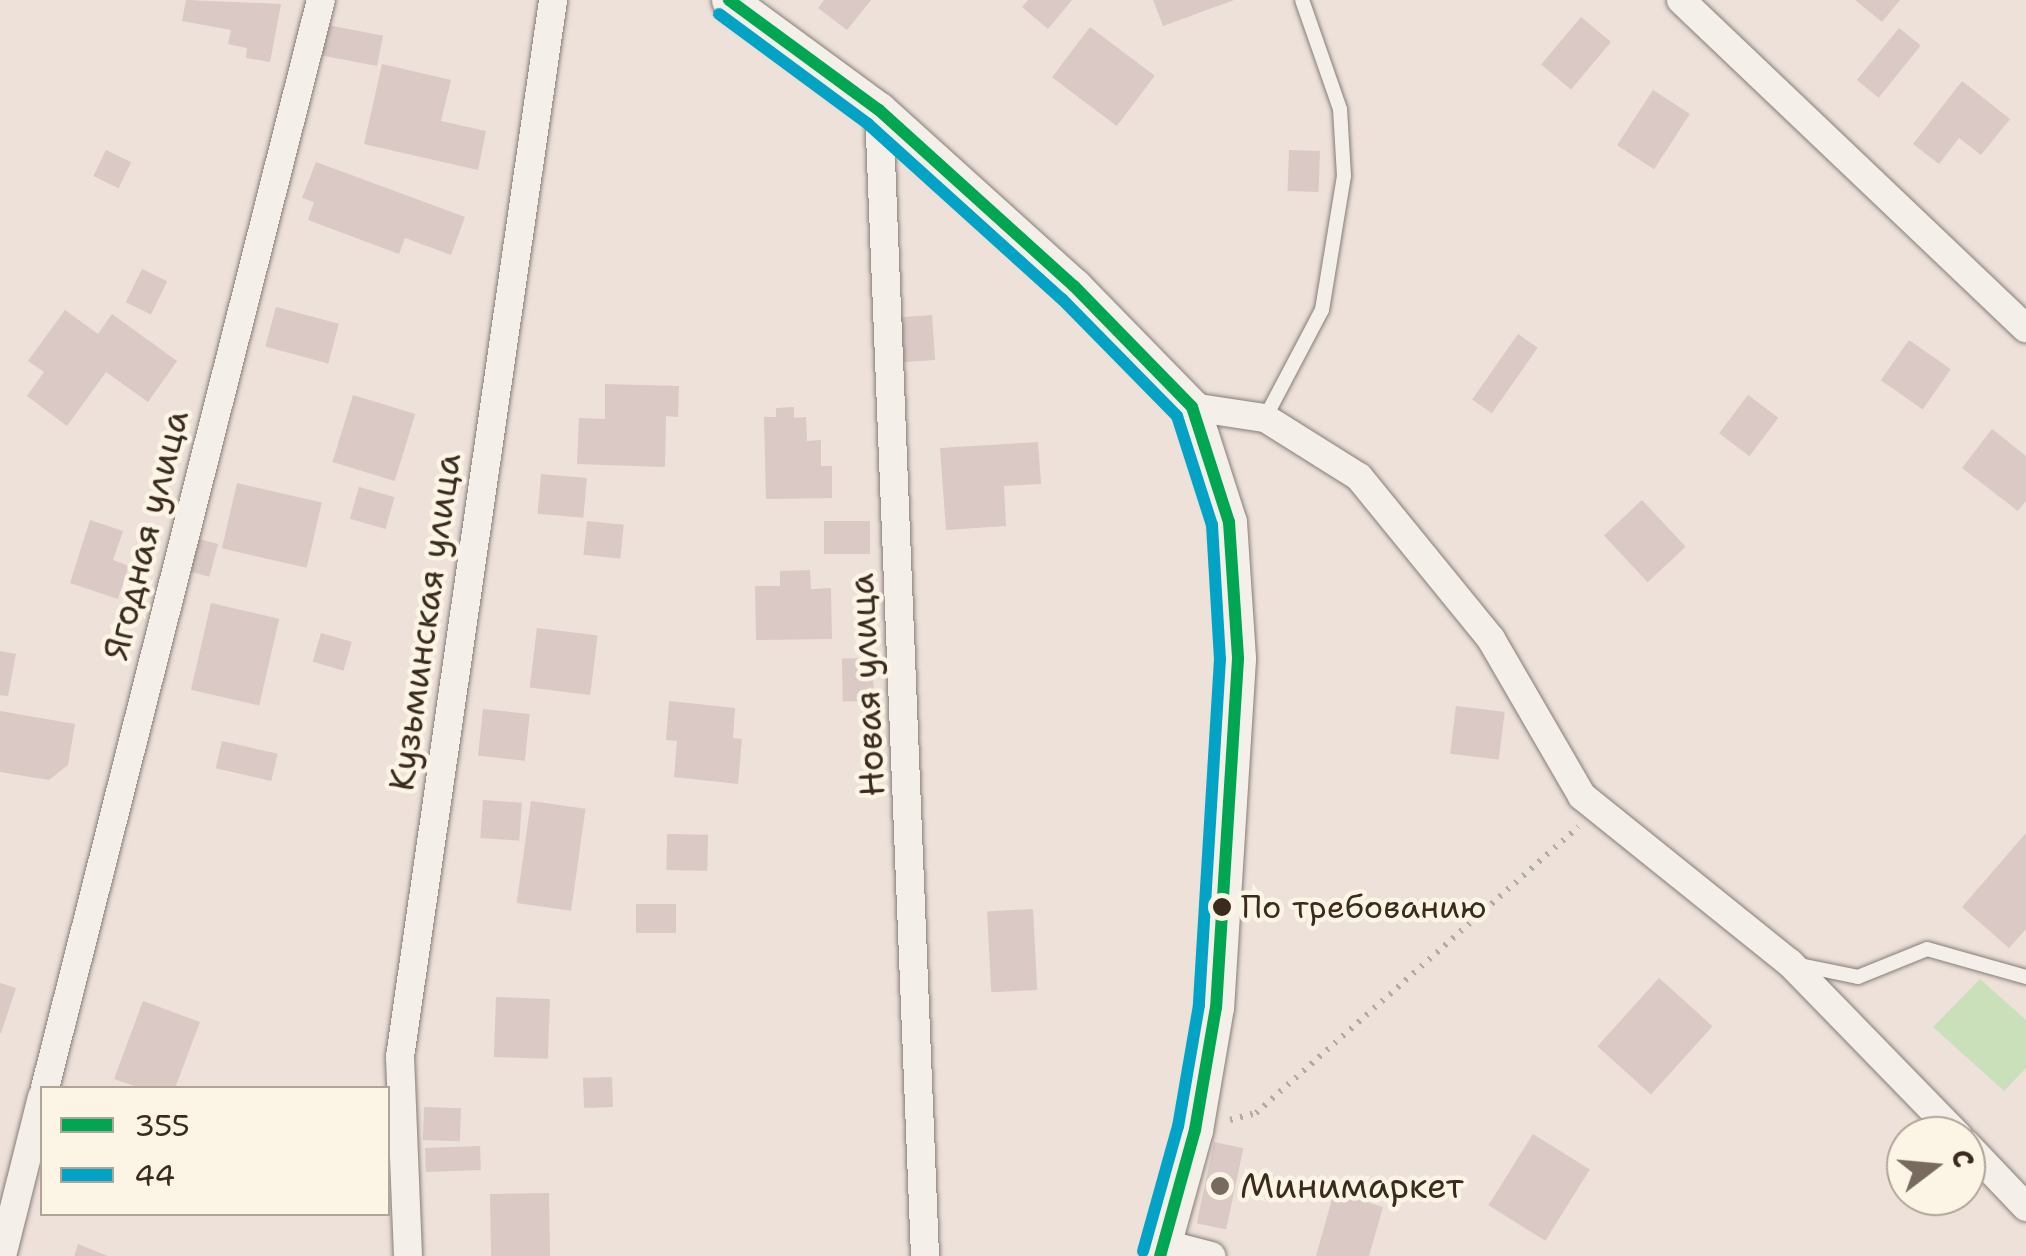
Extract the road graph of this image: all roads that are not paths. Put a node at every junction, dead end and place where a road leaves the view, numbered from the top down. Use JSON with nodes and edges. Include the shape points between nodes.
{"nodes":[{"id":1,"x":321,"y":0,"type":"edge"},
{"id":2,"x":553,"y":0,"type":"edge"},
{"id":3,"x":730,"y":0,"type":"edge"},
{"id":4,"x":1302,"y":0,"type":"edge"},
{"id":5,"x":1681,"y":0,"type":"edge"},
{"id":6,"x":879,"y":110,"type":"junction"},
{"id":7,"x":2026,"y":328,"type":"edge"},
{"id":8,"x":1192,"y":408,"type":"junction"},
{"id":9,"x":1265,"y":418,"type":"junction"},
{"id":10,"x":1790,"y":963,"type":"junction"},
{"id":11,"x":2026,"y":977,"type":"edge"},
{"id":12,"x":45,"y":1086,"type":"edge"},
{"id":13,"x":40,"y":1104,"type":"edge"},
{"id":14,"x":1939,"y":1116,"type":"edge"},
{"id":15,"x":1986,"y":1165,"type":"edge"},
{"id":16,"x":2026,"y":1207,"type":"edge"},
{"id":17,"x":1160,"y":1249,"type":"edge"},
{"id":18,"x":2,"y":1256,"type":"edge"},
{"id":19,"x":408,"y":1256,"type":"edge"},
{"id":20,"x":925,"y":1256,"type":"edge"},
{"id":21,"x":1210,"y":1256,"type":"edge"}],
"edges":[{"from":1,"to":12,"type":"street","name":"Ягодная улица"},
{"from":2,"to":19,"type":"street","name":"Кузьминская улица","via":[[400,1056]]},
{"from":3,"to":6,"type":"street"},
{"from":4,"to":9,"type":"lane","via":[[1340,109],[1344,176],[1322,310]]},
{"from":5,"to":7,"type":"street"},
{"from":6,"to":8,"type":"street","via":[[1074,286]]},
{"from":6,"to":20,"type":"street","name":"Новая улица"},
{"from":8,"to":9,"type":"street"},
{"from":8,"to":17,"type":"street","via":[[1229,522],[1238,659],[1216,1006],[1196,1130]]},
{"from":9,"to":10,"type":"street","via":[[1360,477],[1490,639],[1582,796]]},
{"from":10,"to":11,"type":"lane","via":[[1858,977],[1926,949]]},
{"from":10,"to":14,"type":"street"},
{"from":13,"to":18,"type":"street"},
{"from":15,"to":16,"type":"street"},
{"from":17,"to":21,"type":"street"}]}
